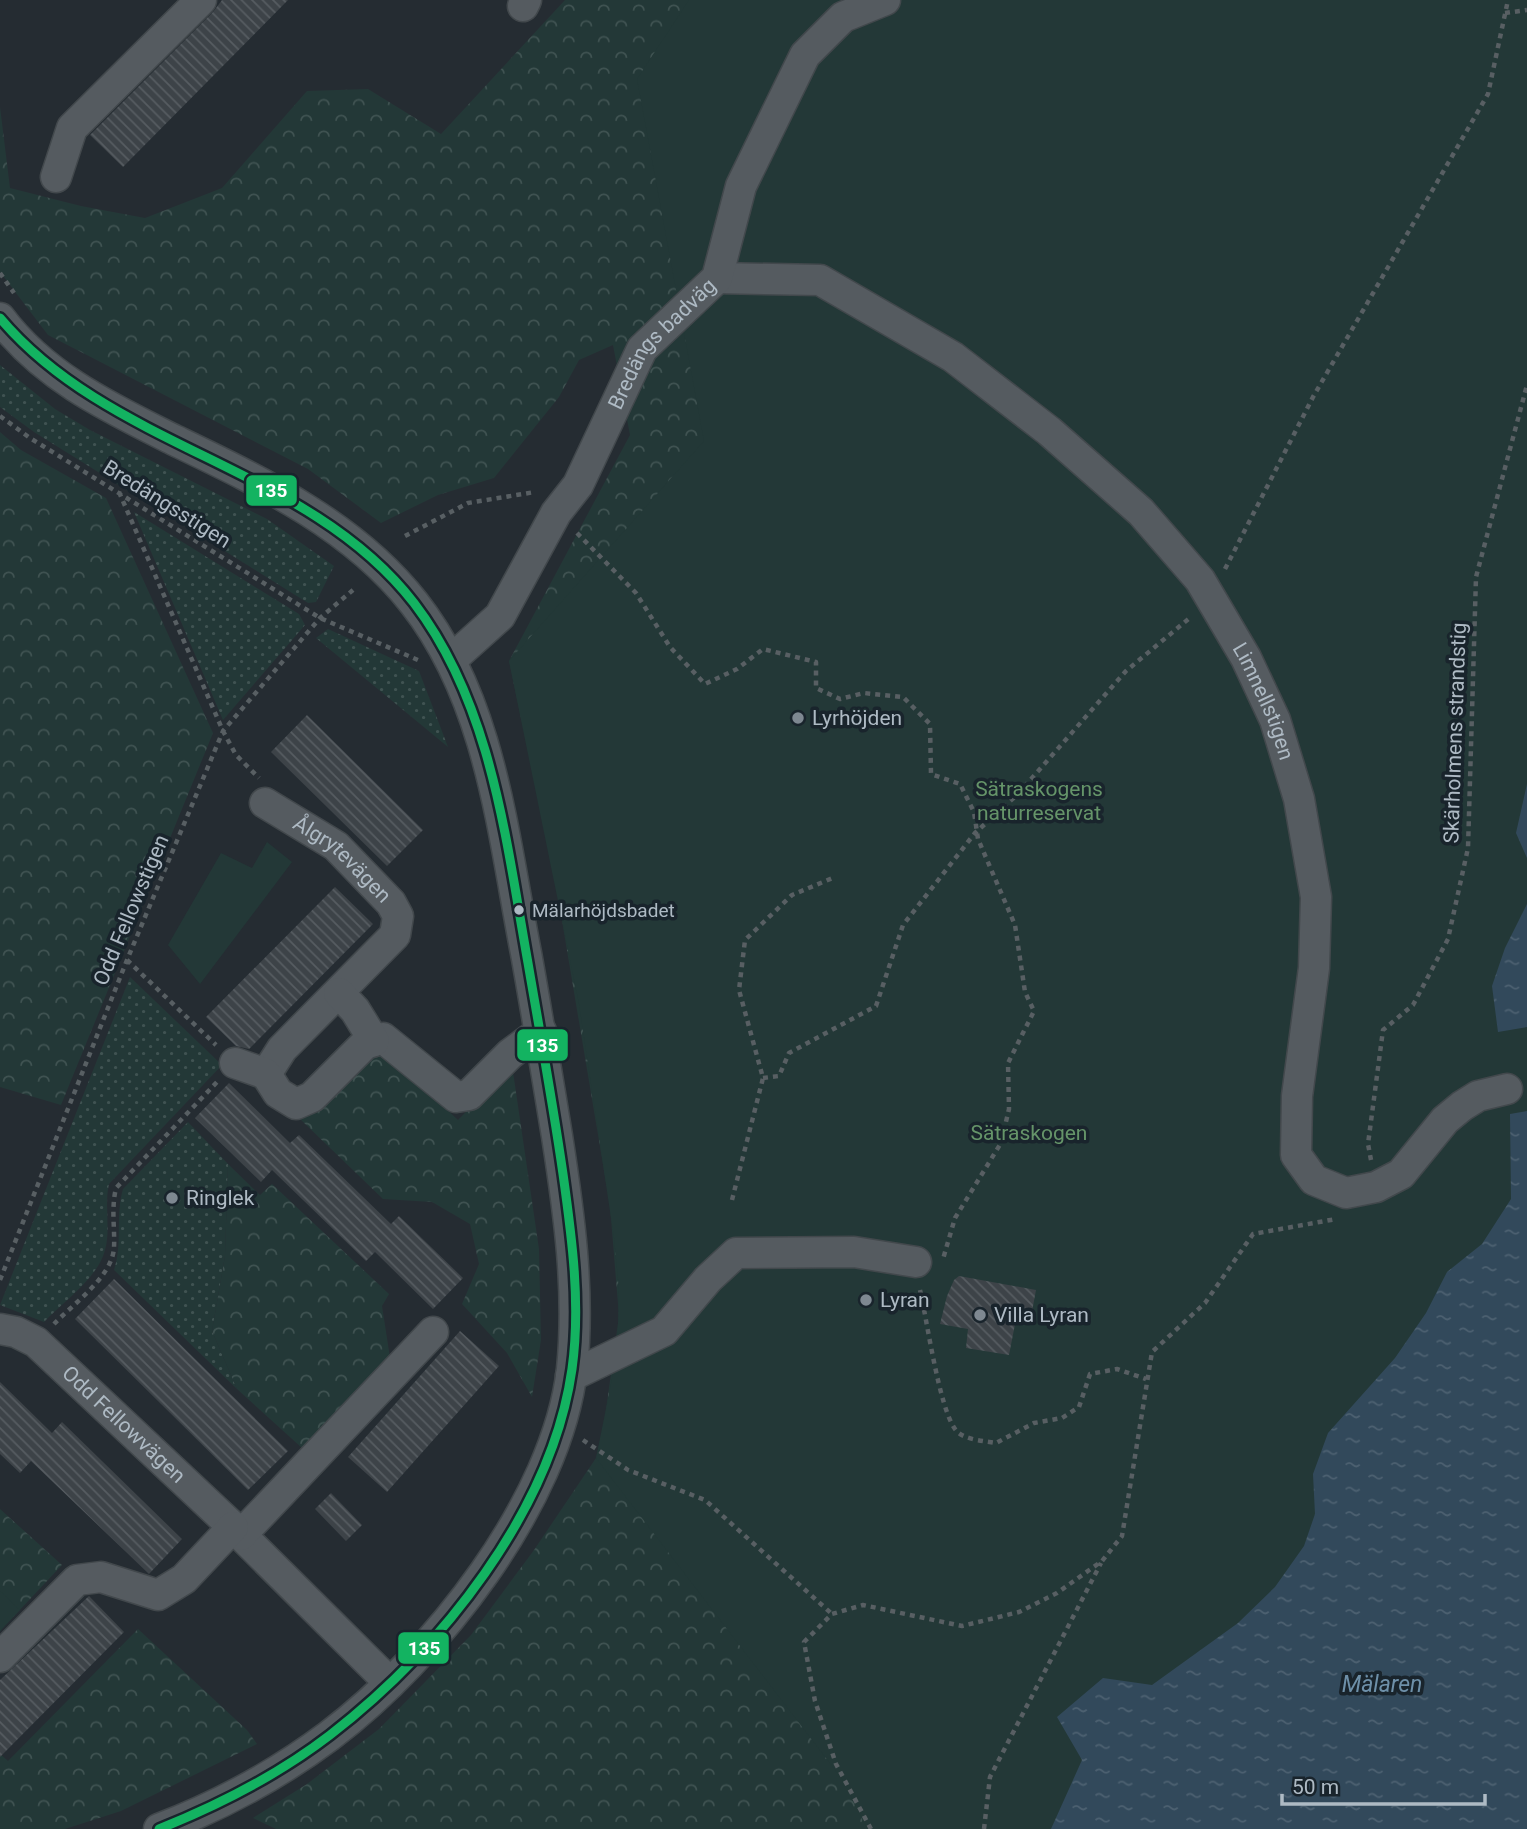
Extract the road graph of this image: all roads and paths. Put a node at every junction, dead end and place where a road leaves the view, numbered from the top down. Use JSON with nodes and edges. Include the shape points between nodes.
{"nodes":[{"id":1,"x":201,"y":0,"type":"edge"},
{"id":2,"x":884,"y":0,"type":"edge"},
{"id":3,"x":1527,"y":10,"type":"edge"},
{"id":4,"x":1505,"y":13,"type":"dead end"},
{"id":5,"x":56,"y":177,"type":"dead end"},
{"id":6,"x":717,"y":278,"type":"junction"},
{"id":7,"x":0,"y":318,"type":"edge"},
{"id":8,"x":1527,"y":385,"type":"edge"},
{"id":9,"x":0,"y":415,"type":"edge"},
{"id":10,"x":578,"y":485,"type":"junction"},
{"id":11,"x":119,"y":492,"type":"junction"},
{"id":12,"x":556,"y":513,"type":"junction"},
{"id":13,"x":405,"y":536,"type":"dead end"},
{"id":14,"x":353,"y":590,"type":"dead end"},
{"id":15,"x":320,"y":618,"type":"junction"},
{"id":16,"x":450,"y":660,"type":"junction"},
{"id":17,"x":223,"y":731,"type":"junction"},
{"id":18,"x":265,"y":803,"type":"joint"},
{"id":19,"x":835,"y":877,"type":"dead end"},
{"id":20,"x":127,"y":960,"type":"junction"},
{"id":21,"x":339,"y":993,"type":"junction"},
{"id":22,"x":541,"y":1031,"type":"junction"},
{"id":23,"x":374,"y":1041,"type":"junction"},
{"id":24,"x":235,"y":1063,"type":"junction"},
{"id":25,"x":266,"y":1074,"type":"junction"},
{"id":26,"x":1507,"y":1089,"type":"dead end"},
{"id":27,"x":1376,"y":1187,"type":"junction"},
{"id":28,"x":732,"y":1200,"type":"dead end"},
{"id":29,"x":1341,"y":1218,"type":"dead end"},
{"id":30,"x":916,"y":1262,"type":"junction"},
{"id":31,"x":0,"y":1280,"type":"edge"},
{"id":32,"x":0,"y":1329,"type":"edge"},
{"id":33,"x":433,"y":1332,"type":"dead end"},
{"id":34,"x":36,"y":1342,"type":"junction"},
{"id":35,"x":571,"y":1376,"type":"junction"},
{"id":36,"x":1146,"y":1379,"type":"junction"},
{"id":37,"x":561,"y":1425,"type":"junction"},
{"id":38,"x":237,"y":1531,"type":"junction"},
{"id":39,"x":1102,"y":1561,"type":"junction"},
{"id":40,"x":832,"y":1614,"type":"junction"},
{"id":41,"x":0,"y":1657,"type":"edge"},
{"id":42,"x":390,"y":1683,"type":"junction"},
{"id":43,"x":159,"y":1829,"type":"edge"},
{"id":44,"x":871,"y":1829,"type":"edge"},
{"id":45,"x":984,"y":1829,"type":"edge"}],
"edges":[{"from":1,"to":5,"type":"street","via":[[72,128]]},
{"from":2,"to":6,"type":"street","name":"Bredängs badväg","via":[[843,17],[805,55],[741,187]]},
{"from":3,"to":4,"type":"path"},
{"from":6,"to":10,"type":"street","name":"Bredängs badväg","via":[[642,349]]},
{"from":6,"to":27,"type":"street","name":"Limnellstigen","via":[[820,281],[953,357],[1049,431],[1140,512],[1200,580],[1246,658],[1275,720],[1300,799],[1316,897],[1314,968],[1297,1096],[1296,1155],[1314,1180],[1346,1193]]},
{"from":7,"to":16,"type":"street","via":[[14,337],[76,388],[256,479],[353,541],[416,605]]},
{"from":8,"to":27,"type":"path","name":"Skärholmens strandstig","via":[[1476,577],[1468,848],[1448,939],[1413,1005],[1383,1030],[1368,1144]]},
{"from":9,"to":11,"type":"path","name":"Bredängsstigen"},
{"from":10,"to":12,"type":"street","name":"Bredängs badväg"},
{"from":10,"to":13,"type":"path","via":[[468,503]]},
{"from":11,"to":15,"type":"path","name":"Bredängsstigen"},
{"from":11,"to":17,"type":"path"},
{"from":12,"to":16,"type":"street","name":"Bredängs badväg","via":[[500,616]]},
{"from":12,"to":30,"type":"path","via":[[636,593],[670,647],[705,684],[737,669],[763,649],[816,662],[817,688],[841,699],[864,694],[903,697],[930,724],[931,774],[960,784],[974,813],[978,839],[1015,925],[1026,992],[1034,1011],[1009,1063],[1009,1109],[1001,1143],[955,1218],[942,1262]]},
{"from":14,"to":15,"type":"path","name":"Odd Fellowstigen"},
{"from":15,"to":16,"type":"path","name":"Bredängsstigen","via":[[430,665]]},
{"from":15,"to":17,"type":"path","name":"Odd Fellowstigen"},
{"from":16,"to":22,"type":"street","via":[[475,719],[494,786]]},
{"from":17,"to":18,"type":"path","via":[[236,755],[272,792]]},
{"from":17,"to":20,"type":"path","name":"Odd Fellowstigen"},
{"from":18,"to":21,"type":"street","name":"Ålgrytevägen","via":[[335,846],[398,916],[395,935]]},
{"from":19,"to":28,"type":"path","via":[[792,895],[746,940],[739,990],[763,1078]]},
{"from":20,"to":24,"type":"path"},
{"from":20,"to":31,"type":"path","name":"Odd Fellowstigen"},
{"from":21,"to":23,"type":"street"},
{"from":21,"to":25,"type":"street","name":"Ålgrytevägen","via":[[282,1049]]},
{"from":22,"to":23,"type":"street","via":[[510,1054],[469,1096],[456,1097],[383,1038]]},
{"from":22,"to":35,"type":"street","via":[[572,1233],[575,1333]]},
{"from":23,"to":25,"type":"street","via":[[365,1044],[312,1097],[296,1104],[278,1093]]},
{"from":24,"to":25,"type":"street"},
{"from":24,"to":34,"type":"path","via":[[116,1188],[112,1202],[114,1250],[107,1269]]},
{"from":26,"to":27,"type":"street","name":"Limnellstigen","via":[[1478,1096],[1462,1106],[1401,1174]]},
{"from":29,"to":36,"type":"path","via":[[1253,1234],[1205,1303],[1152,1352]]},
{"from":30,"to":35,"type":"street","via":[[854,1252],[736,1253],[664,1331]]},
{"from":30,"to":36,"type":"path","via":[[942,1392],[961,1435],[996,1443],[1034,1423],[1062,1418],[1079,1407],[1090,1374],[1117,1369]]},
{"from":32,"to":34,"type":"street","name":"Odd Fellowvägen"},
{"from":33,"to":38,"type":"street","via":[[404,1367]]},
{"from":34,"to":38,"type":"street","name":"Odd Fellowvägen"},
{"from":35,"to":37,"type":"street"},
{"from":36,"to":39,"type":"path","via":[[1122,1536]]},
{"from":37,"to":40,"type":"path","via":[[628,1470],[705,1500]]},
{"from":37,"to":42,"type":"street","via":[[537,1485],[505,1542],[451,1615]]},
{"from":38,"to":41,"type":"street","via":[[184,1579],[158,1595],[101,1577],[77,1580]]},
{"from":38,"to":42,"type":"street","name":"Odd Fellowvägen"},
{"from":39,"to":40,"type":"path","via":[[1058,1593],[1019,1612],[962,1626],[863,1605]]},
{"from":39,"to":45,"type":"path","via":[[990,1777]]},
{"from":40,"to":44,"type":"path","via":[[804,1642],[815,1701],[836,1764]]},
{"from":42,"to":43,"type":"street","via":[[330,1735],[254,1785]]}]}
